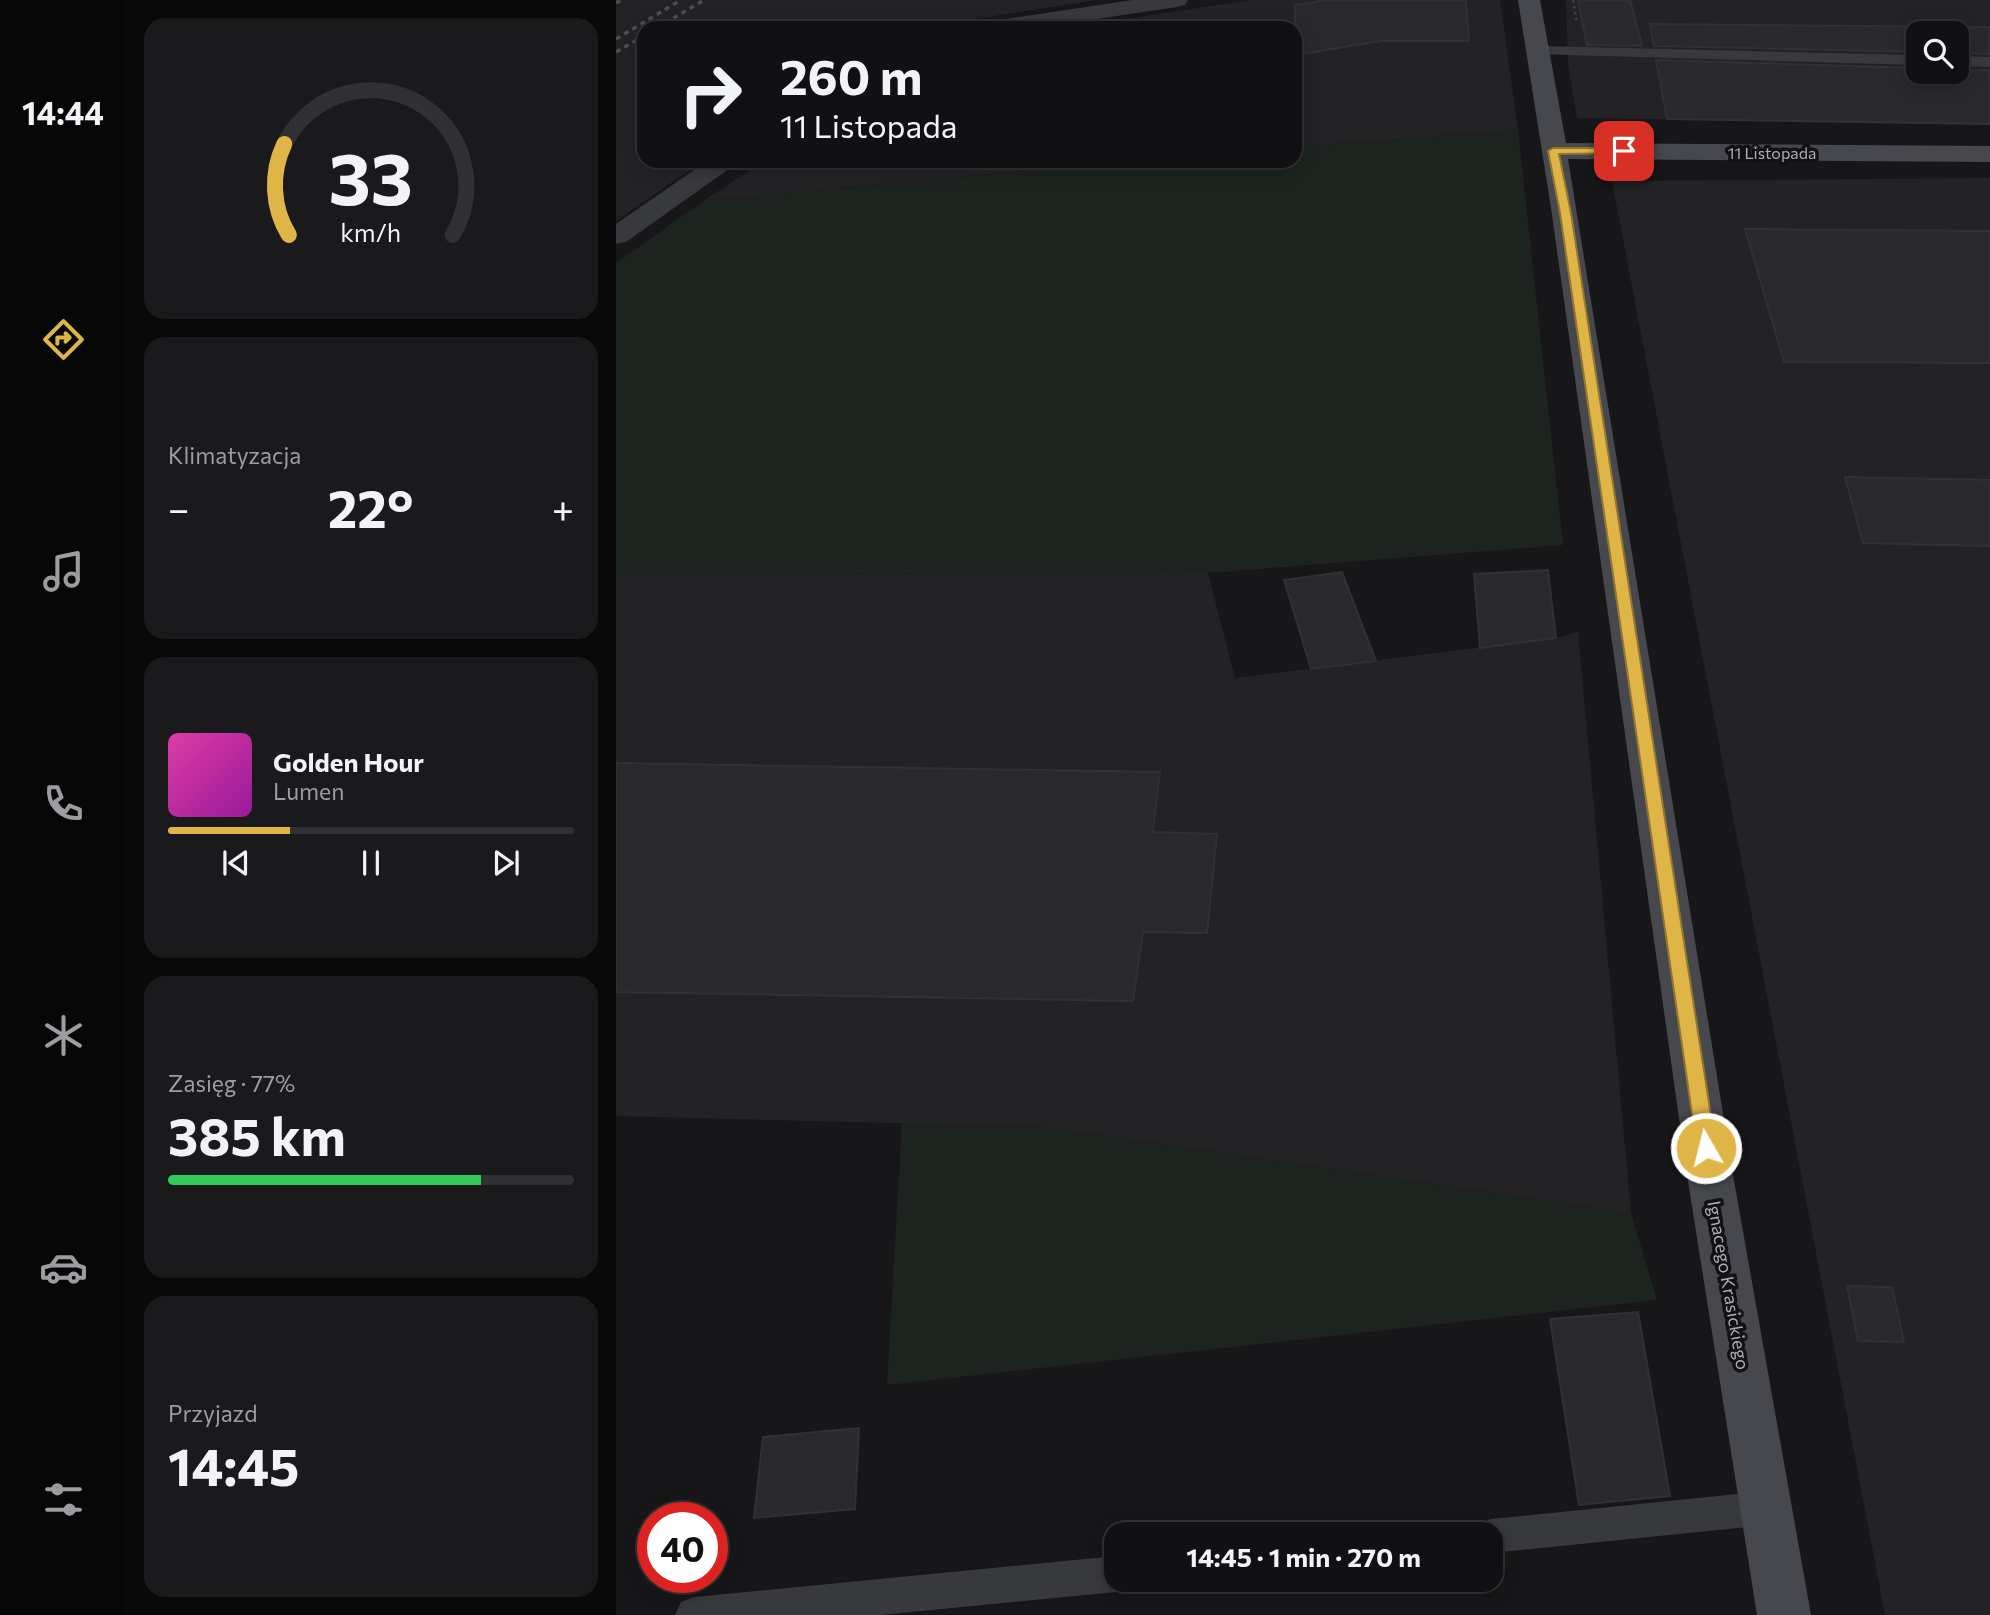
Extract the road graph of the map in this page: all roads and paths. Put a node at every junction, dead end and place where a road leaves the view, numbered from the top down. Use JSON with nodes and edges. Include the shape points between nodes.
{"nodes":[{"id":1,"x":1177,"y":0,"type":"edge"},
{"id":2,"x":1529,"y":0,"type":"edge"},
{"id":3,"x":1038,"y":21,"type":"edge"},
{"id":4,"x":1538,"y":51,"type":"junction"},
{"id":5,"x":1906,"y":60,"type":"edge"},
{"id":6,"x":1969,"y":61,"type":"edge"},
{"id":7,"x":1990,"y":62,"type":"edge"},
{"id":8,"x":1553,"y":151,"type":"junction"},
{"id":9,"x":1990,"y":153,"type":"edge"},
{"id":10,"x":714,"y":168,"type":"edge"},
{"id":11,"x":616,"y":236,"type":"edge"},
{"id":12,"x":1767,"y":1508,"type":"junction"},
{"id":13,"x":1503,"y":1535,"type":"edge"},
{"id":14,"x":1104,"y":1575,"type":"edge"},
{"id":15,"x":694,"y":1615,"type":"edge"},
{"id":16,"x":1784,"y":1615,"type":"edge"}],
"edges":[{"from":1,"to":3,"type":"street"},
{"from":2,"to":4,"type":"street","name":"Ignacego Krasickiego"},
{"from":4,"to":5,"type":"lane"},
{"from":4,"to":8,"type":"street","name":"Ignacego Krasickiego"},
{"from":6,"to":7,"type":"lane"},
{"from":8,"to":9,"type":"street","name":"11 Listopada"},
{"from":8,"to":12,"type":"street","name":"Ignacego Krasickiego","via":[[1710,1175]]},
{"from":10,"to":11,"type":"street"},
{"from":12,"to":13,"type":"lane"},
{"from":12,"to":16,"type":"street","name":"Ignacego Krasickiego"},
{"from":14,"to":15,"type":"lane"}]}
